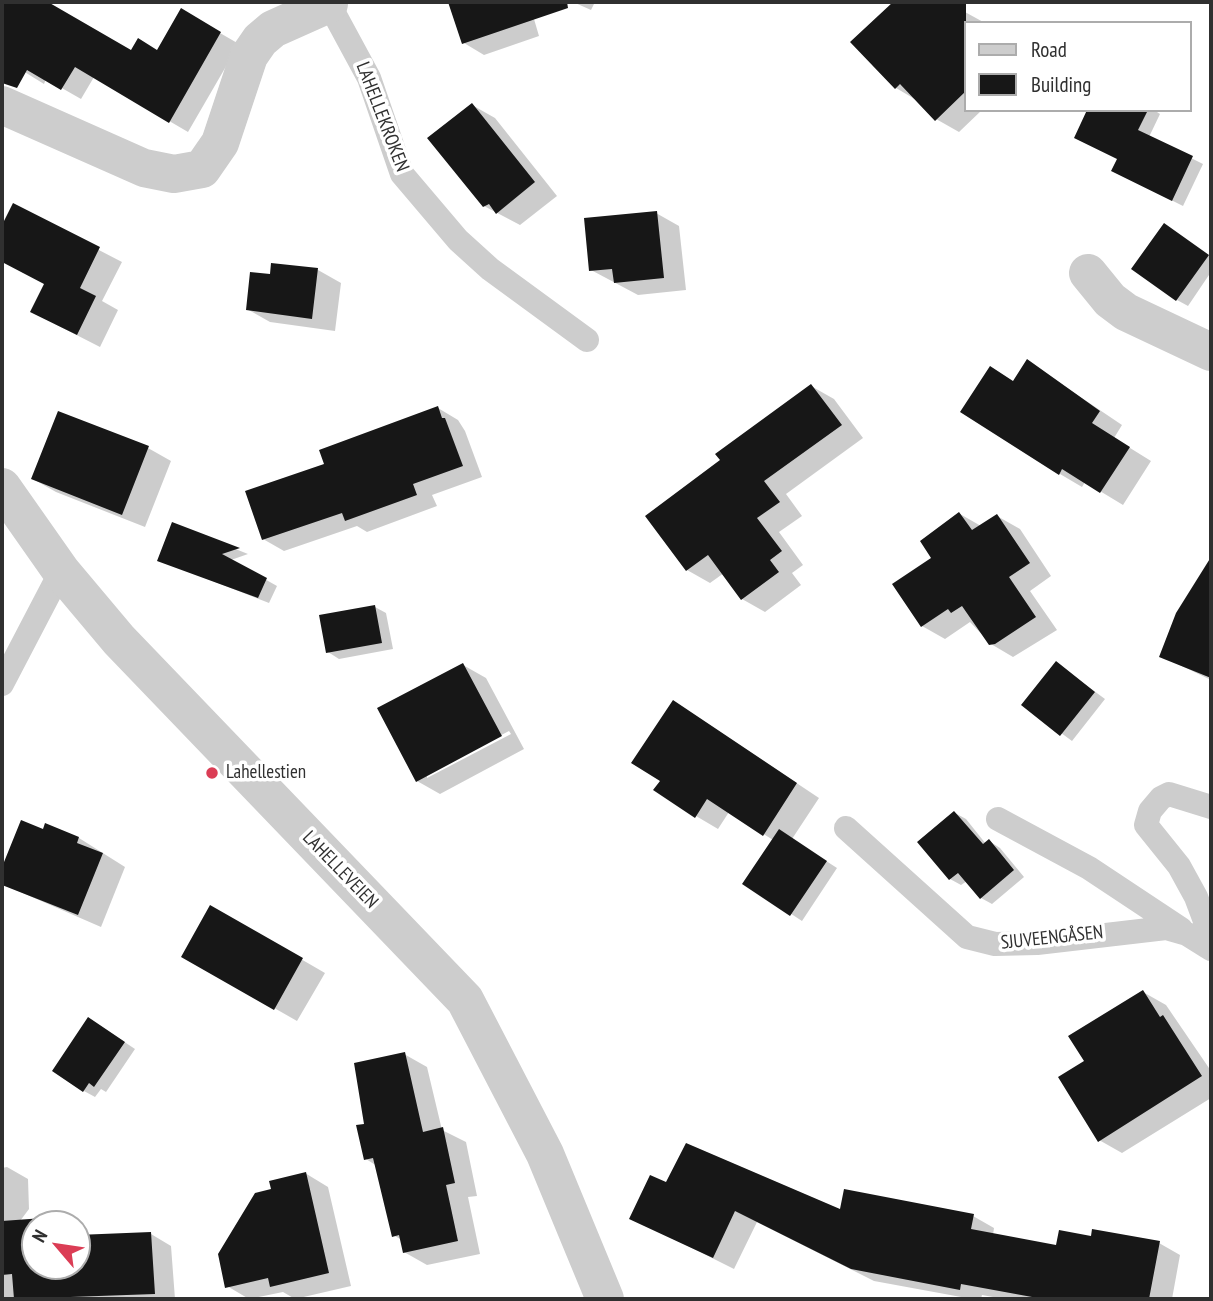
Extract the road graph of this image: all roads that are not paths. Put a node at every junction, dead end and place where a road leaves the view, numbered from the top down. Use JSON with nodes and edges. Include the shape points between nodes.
{"nodes":[{"id":1,"x":329,"y":4,"type":"joint"},
{"id":2,"x":2,"y":105,"type":"edge"},
{"id":3,"x":1088,"y":274,"type":"dead end"},
{"id":4,"x":587,"y":340,"type":"dead end"},
{"id":5,"x":1211,"y":352,"type":"edge"},
{"id":6,"x":2,"y":487,"type":"edge"},
{"id":7,"x":61,"y":571,"type":"junction"},
{"id":8,"x":2,"y":684,"type":"edge"},
{"id":9,"x":1211,"y":807,"type":"edge"},
{"id":10,"x":998,"y":819,"type":"dead end"},
{"id":11,"x":846,"y":828,"type":"dead end"},
{"id":12,"x":1211,"y":937,"type":"edge"},
{"id":13,"x":1211,"y":949,"type":"edge"},
{"id":14,"x":605,"y":1299,"type":"edge"}],
"edges":[{"from":1,"to":2,"type":"street","name":"LAHELLEKROKEN","via":[[273,29],[260,40],[249,56],[220,143],[202,169],[174,174],[144,168]]},
{"from":1,"to":4,"type":"lane","name":"LAHELLEKROKEN","via":[[369,78],[395,160],[415,191],[490,269]]},
{"from":3,"to":5,"type":"street","via":[[1126,312]]},
{"from":6,"to":7,"type":"street","name":"LAHELLEVEIEN"},
{"from":7,"to":8,"type":"lane"},
{"from":7,"to":14,"type":"street","name":"LAHELLEVEIEN","via":[[129,650],[465,1000],[545,1154]]},
{"from":9,"to":12,"type":"lane","via":[[1169,794],[1157,801],[1146,825],[1179,866]]},
{"from":10,"to":13,"type":"lane","name":"SJUVEENGÅSEN","via":[[1089,868]]},
{"from":11,"to":13,"type":"lane","name":"SJUVEENGÅSEN","via":[[967,937],[995,944],[1037,943],[1166,928]]}]}
